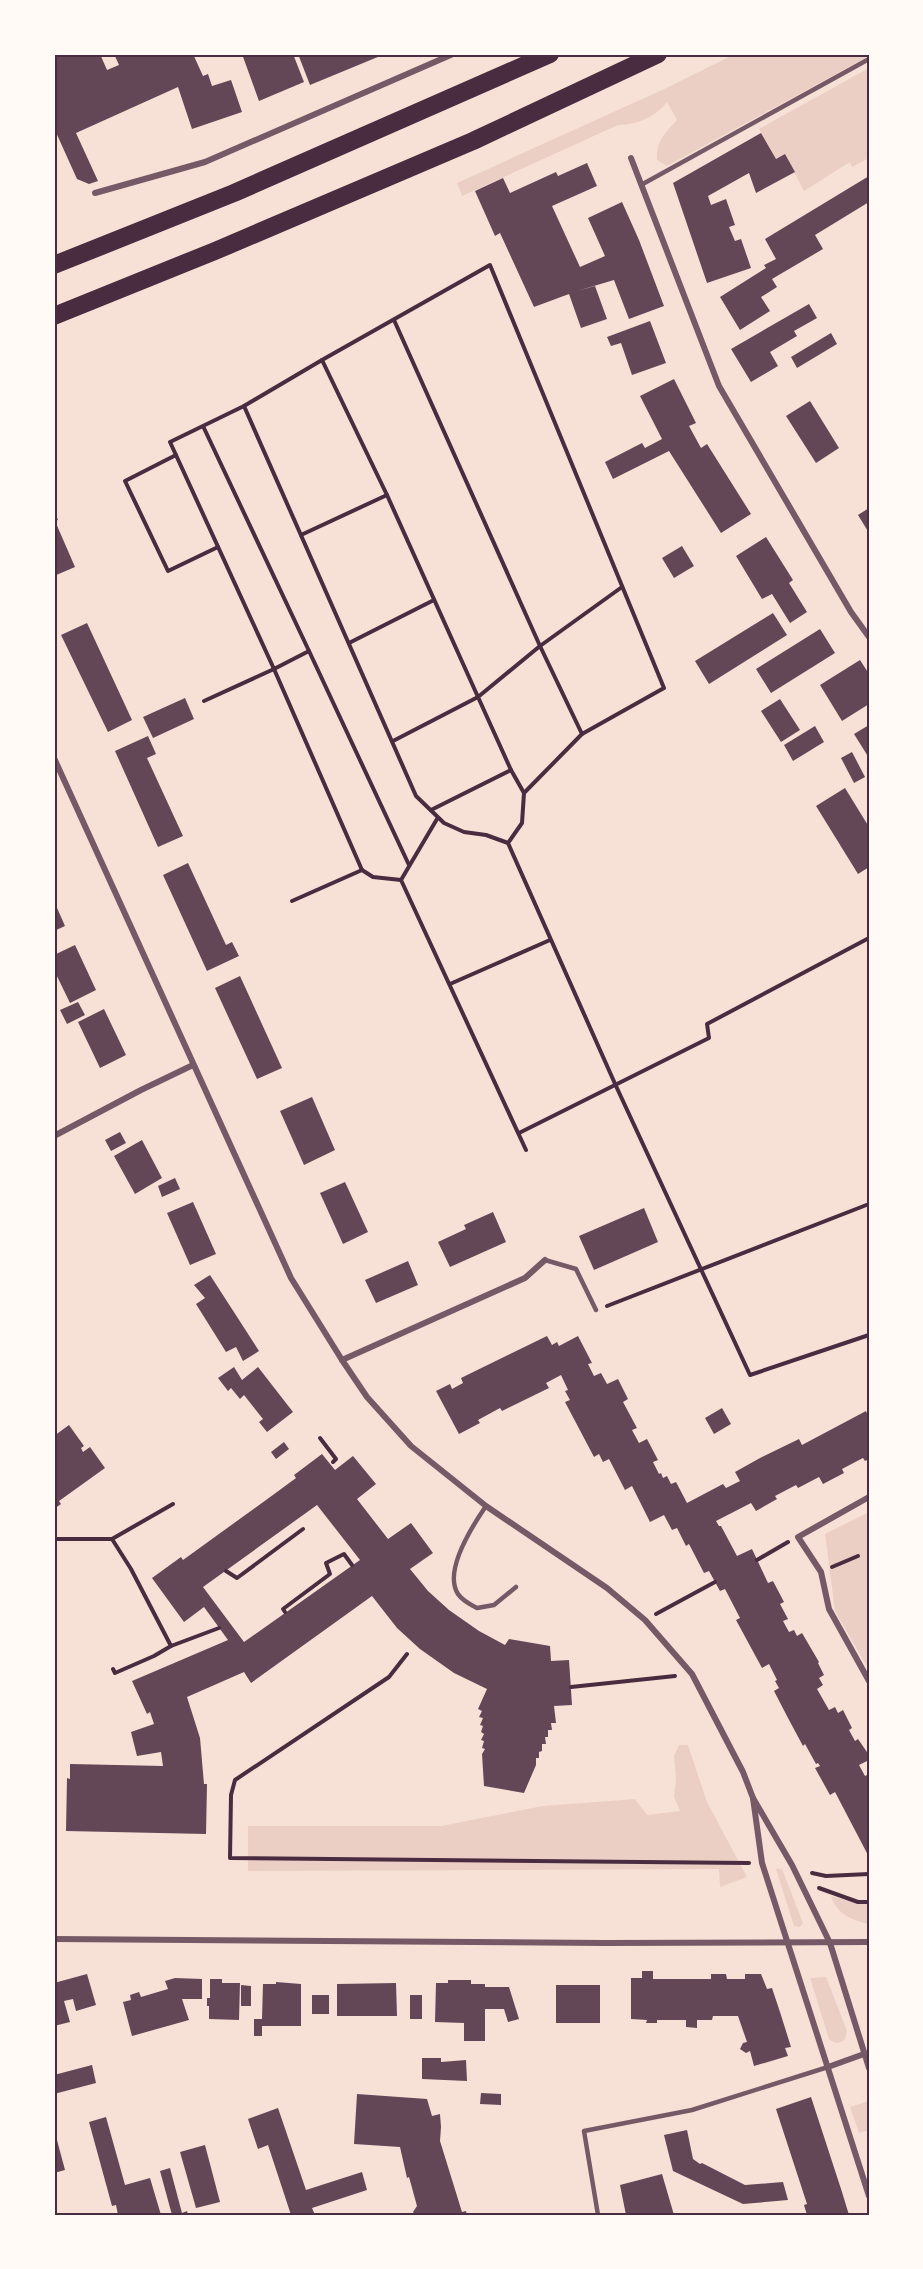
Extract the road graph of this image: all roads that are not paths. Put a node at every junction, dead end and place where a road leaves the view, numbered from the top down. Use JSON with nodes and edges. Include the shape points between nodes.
{"nodes":[{"id":1,"x":453,"y":54,"type":"edge"},
{"id":2,"x":550,"y":54,"type":"edge"},
{"id":3,"x":658,"y":54,"type":"edge"},
{"id":4,"x":869,"y":59,"type":"edge"},
{"id":5,"x":631,"y":158,"type":"dead end"},
{"id":6,"x":641,"y":184,"type":"junction"},
{"id":7,"x":95,"y":193,"type":"dead end"},
{"id":8,"x":54,"y":265,"type":"edge"},
{"id":9,"x":54,"y":316,"type":"edge"},
{"id":10,"x":869,"y":638,"type":"edge"},
{"id":11,"x":54,"y":758,"type":"edge"},
{"id":12,"x":193,"y":1065,"type":"junction"},
{"id":13,"x":54,"y":1136,"type":"edge"},
{"id":14,"x":545,"y":1260,"type":"joint"},
{"id":15,"x":596,"y":1310,"type":"road end"},
{"id":16,"x":342,"y":1360,"type":"junction"},
{"id":17,"x":869,"y":1497,"type":"edge"},
{"id":18,"x":486,"y":1506,"type":"junction"},
{"id":19,"x":516,"y":1587,"type":"dead end"},
{"id":20,"x":869,"y":1681,"type":"edge"},
{"id":21,"x":753,"y":1798,"type":"junction"},
{"id":22,"x":54,"y":1940,"type":"edge"},
{"id":23,"x":788,"y":1942,"type":"junction"},
{"id":24,"x":830,"y":1942,"type":"junction"},
{"id":25,"x":869,"y":1942,"type":"edge"},
{"id":26,"x":864,"y":2054,"type":"junction"},
{"id":27,"x":828,"y":2067,"type":"junction"},
{"id":28,"x":869,"y":2068,"type":"edge"},
{"id":29,"x":869,"y":2196,"type":"edge"},
{"id":30,"x":598,"y":2215,"type":"edge"}],
"edges":[{"from":1,"to":7,"type":"street","via":[[205,162]]},
{"from":2,"to":8,"type":"highway","via":[[234,192]]},
{"from":3,"to":9,"type":"highway","via":[[473,141]]},
{"from":4,"to":6,"type":"lane"},
{"from":5,"to":6,"type":"street"},
{"from":6,"to":10,"type":"street","via":[[719,386]]},
{"from":11,"to":12,"type":"street"},
{"from":12,"to":13,"type":"street"},
{"from":12,"to":16,"type":"street","via":[[291,1278]]},
{"from":14,"to":15,"type":"lane","via":[[576,1269]]},
{"from":14,"to":16,"type":"street","via":[[525,1278]]},
{"from":16,"to":18,"type":"street","via":[[367,1397],[411,1446]]},
{"from":17,"to":20,"type":"street","via":[[798,1537],[821,1572],[829,1609]]},
{"from":18,"to":19,"type":"lane","via":[[458,1554],[454,1580],[458,1594],[477,1608],[494,1605]]},
{"from":18,"to":21,"type":"street","via":[[607,1588],[645,1620],[692,1674]]},
{"from":21,"to":23,"type":"street","via":[[762,1863]]},
{"from":21,"to":24,"type":"street"},
{"from":22,"to":23,"type":"street"},
{"from":23,"to":24,"type":"street"},
{"from":23,"to":27,"type":"street"},
{"from":24,"to":25,"type":"street"},
{"from":24,"to":26,"type":"street"},
{"from":26,"to":27,"type":"street"},
{"from":26,"to":28,"type":"street"},
{"from":27,"to":29,"type":"street"},
{"from":27,"to":30,"type":"lane","via":[[692,2110],[584,2131]]}]}
